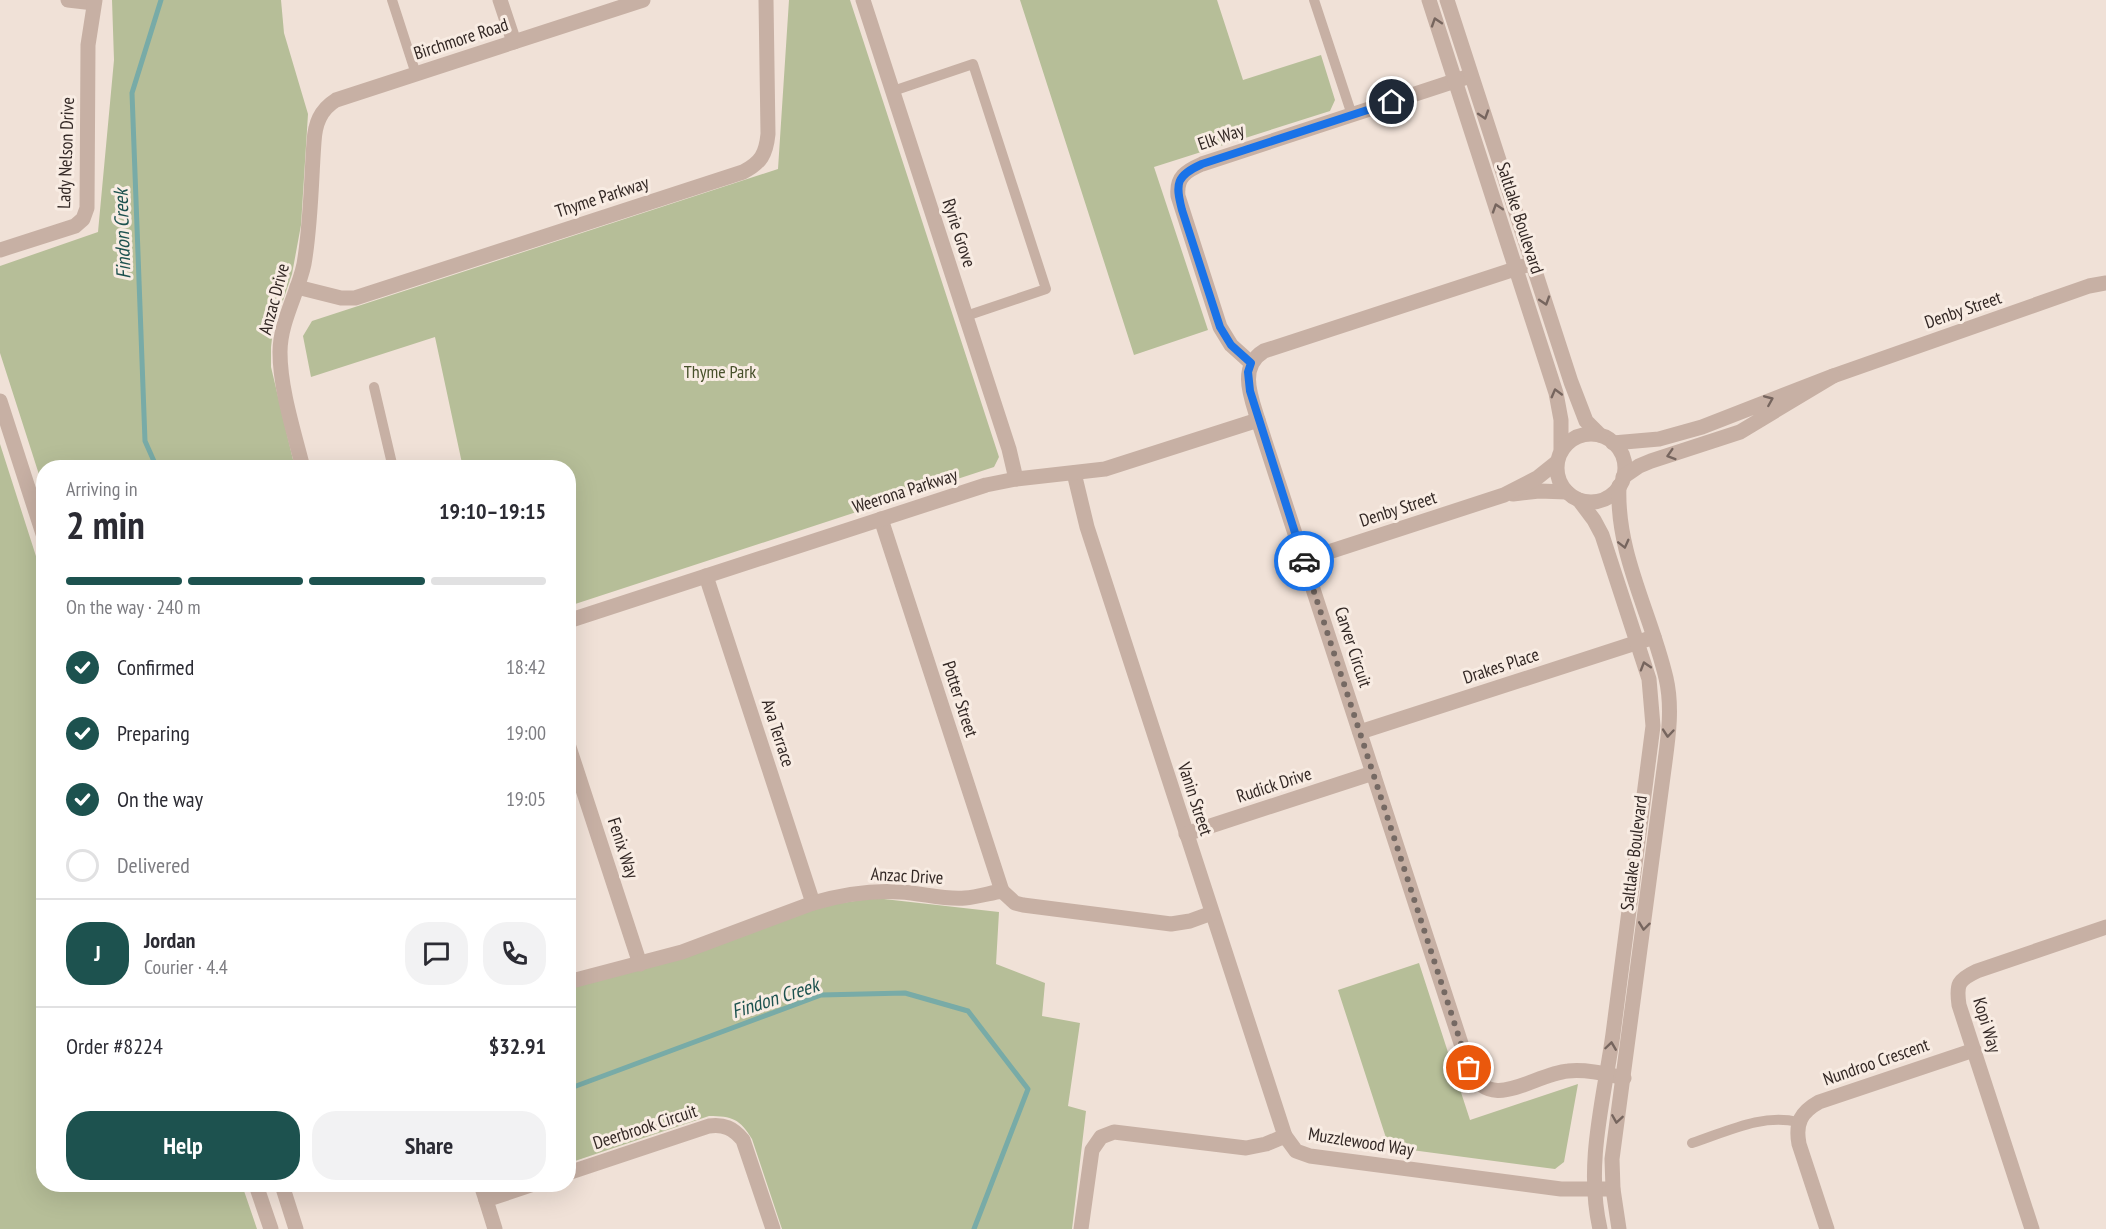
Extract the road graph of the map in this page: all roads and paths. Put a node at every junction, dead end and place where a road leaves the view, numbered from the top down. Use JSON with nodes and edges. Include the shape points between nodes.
{"nodes":[{"id":1,"x":68,"y":0,"type":"edge"},
{"id":2,"x":392,"y":0,"type":"edge"},
{"id":3,"x":500,"y":0,"type":"edge"},
{"id":4,"x":643,"y":0,"type":"edge"},
{"id":5,"x":766,"y":0,"type":"edge"},
{"id":6,"x":863,"y":0,"type":"edge"},
{"id":7,"x":1314,"y":0,"type":"edge"},
{"id":8,"x":1429,"y":0,"type":"edge"},
{"id":9,"x":1447,"y":0,"type":"edge"},
{"id":10,"x":94,"y":2,"type":"edge"},
{"id":11,"x":514,"y":42,"type":"junction"},
{"id":12,"x":416,"y":74,"type":"junction"},
{"id":13,"x":1471,"y":75,"type":"junction"},
{"id":14,"x":1455,"y":81,"type":"junction"},
{"id":15,"x":893,"y":91,"type":"junction"},
{"id":16,"x":1352,"y":115,"type":"junction"},
{"id":17,"x":314,"y":139,"type":"joint"},
{"id":18,"x":0,"y":250,"type":"edge"},
{"id":19,"x":1533,"y":263,"type":"junction"},
{"id":20,"x":1516,"y":268,"type":"junction"},
{"id":21,"x":2106,"y":283,"type":"edge"},
{"id":22,"x":297,"y":287,"type":"junction"},
{"id":23,"x":966,"y":316,"type":"junction"},
{"id":24,"x":1251,"y":363,"type":"junction"},
{"id":25,"x":1833,"y":376,"type":"junction"},
{"id":26,"x":374,"y":387,"type":"dead end"},
{"id":27,"x":0,"y":401,"type":"edge"},
{"id":28,"x":1258,"y":420,"type":"junction"},
{"id":29,"x":1600,"y":435,"type":"junction"},
{"id":30,"x":1613,"y":443,"type":"junction"},
{"id":31,"x":1559,"y":457,"type":"junction"},
{"id":32,"x":301,"y":460,"type":"edge"},
{"id":33,"x":391,"y":460,"type":"edge"},
{"id":34,"x":1074,"y":473,"type":"junction"},
{"id":35,"x":1016,"y":478,"type":"junction"},
{"id":36,"x":1621,"y":482,"type":"junction"},
{"id":37,"x":1504,"y":495,"type":"junction"},
{"id":38,"x":1573,"y":496,"type":"junction"},
{"id":39,"x":36,"y":512,"type":"edge"},
{"id":40,"x":881,"y":519,"type":"junction"},
{"id":41,"x":1304,"y":560,"type":"junction"},
{"id":42,"x":706,"y":576,"type":"junction"},
{"id":43,"x":576,"y":618,"type":"edge"},
{"id":44,"x":1654,"y":637,"type":"junction"},
{"id":45,"x":1638,"y":642,"type":"junction"},
{"id":46,"x":1360,"y":732,"type":"junction"},
{"id":47,"x":576,"y":768,"type":"edge"},
{"id":48,"x":1373,"y":773,"type":"junction"},
{"id":49,"x":1186,"y":834,"type":"junction"},
{"id":50,"x":1002,"y":891,"type":"junction"},
{"id":51,"x":813,"y":903,"type":"junction"},
{"id":52,"x":1212,"y":914,"type":"junction"},
{"id":53,"x":2106,"y":927,"type":"edge"},
{"id":54,"x":640,"y":964,"type":"junction"},
{"id":55,"x":576,"y":980,"type":"edge"},
{"id":56,"x":1974,"y":1050,"type":"junction"},
{"id":57,"x":1607,"y":1074,"type":"junction"},
{"id":58,"x":1624,"y":1078,"type":"junction"},
{"id":59,"x":1798,"y":1122,"type":"junction"},
{"id":60,"x":1285,"y":1136,"type":"junction"},
{"id":61,"x":1692,"y":1143,"type":"dead end"},
{"id":62,"x":576,"y":1170,"type":"edge"},
{"id":63,"x":1613,"y":1189,"type":"junction"},
{"id":64,"x":1594,"y":1190,"type":"junction"},
{"id":65,"x":258,"y":1192,"type":"edge"},
{"id":66,"x":284,"y":1192,"type":"edge"},
{"id":67,"x":483,"y":1192,"type":"edge"},
{"id":68,"x":510,"y":1192,"type":"edge"},
{"id":69,"x":486,"y":1200,"type":"junction"},
{"id":70,"x":271,"y":1229,"type":"edge"},
{"id":71,"x":296,"y":1229,"type":"edge"},
{"id":72,"x":495,"y":1229,"type":"edge"},
{"id":73,"x":773,"y":1229,"type":"edge"},
{"id":74,"x":1081,"y":1229,"type":"edge"},
{"id":75,"x":1600,"y":1229,"type":"edge"},
{"id":76,"x":1618,"y":1229,"type":"edge"},
{"id":77,"x":1827,"y":1229,"type":"edge"},
{"id":78,"x":2032,"y":1229,"type":"edge"}],
"edges":[{"from":1,"to":10,"type":"street"},
{"from":2,"to":12,"type":"lane"},
{"from":3,"to":11,"type":"street"},
{"from":4,"to":11,"type":"street","name":"Birchmore Road"},
{"from":5,"to":22,"type":"street","name":"Thyme Parkway","via":[[768,134],[764,155],[757,165],[366,295],[347,298]]},
{"from":6,"to":15,"type":"street","name":"Ryrie Grove"},
{"from":7,"to":16,"type":"lane"},
{"from":14,"to":8,"type":"street","name":"Saltlake Boulevard","one_way":true},
{"from":9,"to":13,"type":"street","name":"Saltlake Boulevard"},
{"from":10,"to":18,"type":"street","name":"Lady Nelson Drive","via":[[88,45],[85,214],[75,226]]},
{"from":11,"to":12,"type":"street","name":"Birchmore Road"},
{"from":12,"to":17,"type":"street","name":"Birchmore Road","via":[[330,104],[319,117]]},
{"from":13,"to":14,"type":"street","name":"Elk Way"},
{"from":13,"to":19,"type":"street","name":"Saltlake Boulevard","one_way":true},
{"from":14,"to":16,"type":"street","name":"Elk Way"},
{"from":20,"to":14,"type":"street","name":"Saltlake Boulevard","one_way":true},
{"from":15,"to":23,"type":"street","name":"Ryrie Grove"},
{"from":15,"to":23,"type":"lane","via":[[973,64],[1043,278],[1046,289]]},
{"from":16,"to":24,"type":"street","name":"Elk Way","via":[[1202,164],[1186,172],[1178,182],[1182,210],[1220,327],[1231,345]]},
{"from":17,"to":22,"type":"street","name":"Anzac Drive","via":[[309,236]]},
{"from":19,"to":20,"type":"street"},
{"from":19,"to":29,"type":"street","name":"Saltlake Boulevard","one_way":true,"via":[[1577,400],[1586,421]]},
{"from":20,"to":24,"type":"street","via":[[1264,351]]},
{"from":31,"to":20,"type":"street","name":"Saltlake Boulevard","one_way":true,"via":[[1561,420],[1556,393]]},
{"from":21,"to":25,"type":"street","name":"Denby Street"},
{"from":22,"to":32,"type":"street","name":"Anzac Drive","via":[[280,351]]},
{"from":23,"to":35,"type":"street","name":"Ryrie Grove"},
{"from":24,"to":28,"type":"street","name":"Carver Circuit","via":[[1248,380]]},
{"from":30,"to":25,"type":"street","one_way":true,"via":[[1659,439],[1702,427]]},
{"from":25,"to":36,"type":"street","one_way":true,"via":[[1740,432],[1639,466]]},
{"from":26,"to":33,"type":"lane"},
{"from":27,"to":39,"type":"street"},
{"from":28,"to":34,"type":"street","name":"Weerona Parkway","via":[[1105,469]]},
{"from":28,"to":41,"type":"street","name":"Carver Circuit"},
{"from":29,"to":30,"type":"street"},
{"from":29,"to":31,"type":"street","via":[[1578,437],[1568,443]]},
{"from":30,"to":36,"type":"street","via":[[1623,458]]},
{"from":31,"to":37,"type":"street","name":"Denby Street","via":[[1537,478]]},
{"from":31,"to":38,"type":"street","via":[[1560,483]]},
{"from":34,"to":35,"type":"street","name":"Weerona Parkway"},
{"from":34,"to":49,"type":"street","name":"Vanin Street","via":[[1081,510]]},
{"from":35,"to":40,"type":"street","name":"Weerona Parkway"},
{"from":36,"to":38,"type":"street","via":[[1601,500],[1590,502]]},
{"from":36,"to":44,"type":"street","name":"Saltlake Boulevard","one_way":true,"via":[[1618,512],[1625,549]]},
{"from":37,"to":38,"type":"street","name":"Denby Street","via":[[1539,491]]},
{"from":37,"to":41,"type":"street","name":"Denby Street"},
{"from":38,"to":45,"type":"street","name":"Saltlake Boulevard","via":[[1602,535]]},
{"from":40,"to":42,"type":"street","name":"Weerona Parkway"},
{"from":40,"to":50,"type":"street","name":"Potter Street"},
{"from":41,"to":46,"type":"street","name":"Carver Circuit"},
{"from":42,"to":43,"type":"street","name":"Weerona Parkway"},
{"from":42,"to":51,"type":"street","name":"Ava Terrace"},
{"from":44,"to":45,"type":"street","name":"Drakes Place"},
{"from":44,"to":58,"type":"street","name":"Saltlake Boulevard","one_way":true,"via":[[1668,692],[1669,733]]},
{"from":45,"to":46,"type":"street","name":"Drakes Place"},
{"from":57,"to":45,"type":"street","name":"Saltlake Boulevard","one_way":true,"via":[[1653,726],[1649,679]]},
{"from":46,"to":48,"type":"street","name":"Carver Circuit"},
{"from":47,"to":54,"type":"street","name":"Fenix Way"},
{"from":48,"to":49,"type":"street","name":"Rudick Drive"},
{"from":48,"to":57,"type":"street","name":"Carver Circuit","via":[[1475,1081],[1485,1089],[1500,1091],[1570,1071]]},
{"from":49,"to":52,"type":"street","name":"Vanin Street"},
{"from":50,"to":51,"type":"street","name":"Anzac Drive","via":[[957,899],[872,892]]},
{"from":50,"to":52,"type":"street","via":[[1023,905],[1161,924],[1179,924]]},
{"from":51,"to":54,"type":"street","name":"Anzac Drive"},
{"from":52,"to":60,"type":"street","name":"Vanin Street"},
{"from":53,"to":56,"type":"street","name":"Kopi Way","via":[[1961,980],[1957,994]]},
{"from":54,"to":55,"type":"street","name":"Anzac Drive"},
{"from":56,"to":59,"type":"street","name":"Nundroo Crescent","via":[[1819,1102]]},
{"from":56,"to":78,"type":"street","name":"Kopi Way"},
{"from":57,"to":58,"type":"street","name":"Carver Circuit"},
{"from":57,"to":64,"type":"street","name":"Saltlake Boulevard","via":[[1596,1140]]},
{"from":58,"to":63,"type":"street","name":"Saltlake Boulevard","one_way":true,"via":[[1612,1159]]},
{"from":59,"to":61,"type":"lane","via":[[1783,1118],[1761,1120]]},
{"from":59,"to":77,"type":"street","via":[[1799,1144]]},
{"from":60,"to":64,"type":"street","name":"Muzzlewood Way","via":[[1296,1151],[1311,1156]]},
{"from":60,"to":74,"type":"street","name":"Muzzlewood Way","via":[[1246,1148],[1107,1134],[1095,1144],[1090,1157]]},
{"from":62,"to":73,"type":"street","name":"Deerbrook Circuit","via":[[708,1126],[726,1126],[743,1140]]},
{"from":63,"to":64,"type":"street","name":"Muzzlewood Way"},
{"from":63,"to":76,"type":"street","name":"Saltlake Boulevard"},
{"from":64,"to":75,"type":"street","name":"Saltlake Boulevard"},
{"from":65,"to":70,"type":"street"},
{"from":66,"to":71,"type":"street"},
{"from":67,"to":69,"type":"street"},
{"from":68,"to":69,"type":"street"},
{"from":69,"to":72,"type":"street"}]}
